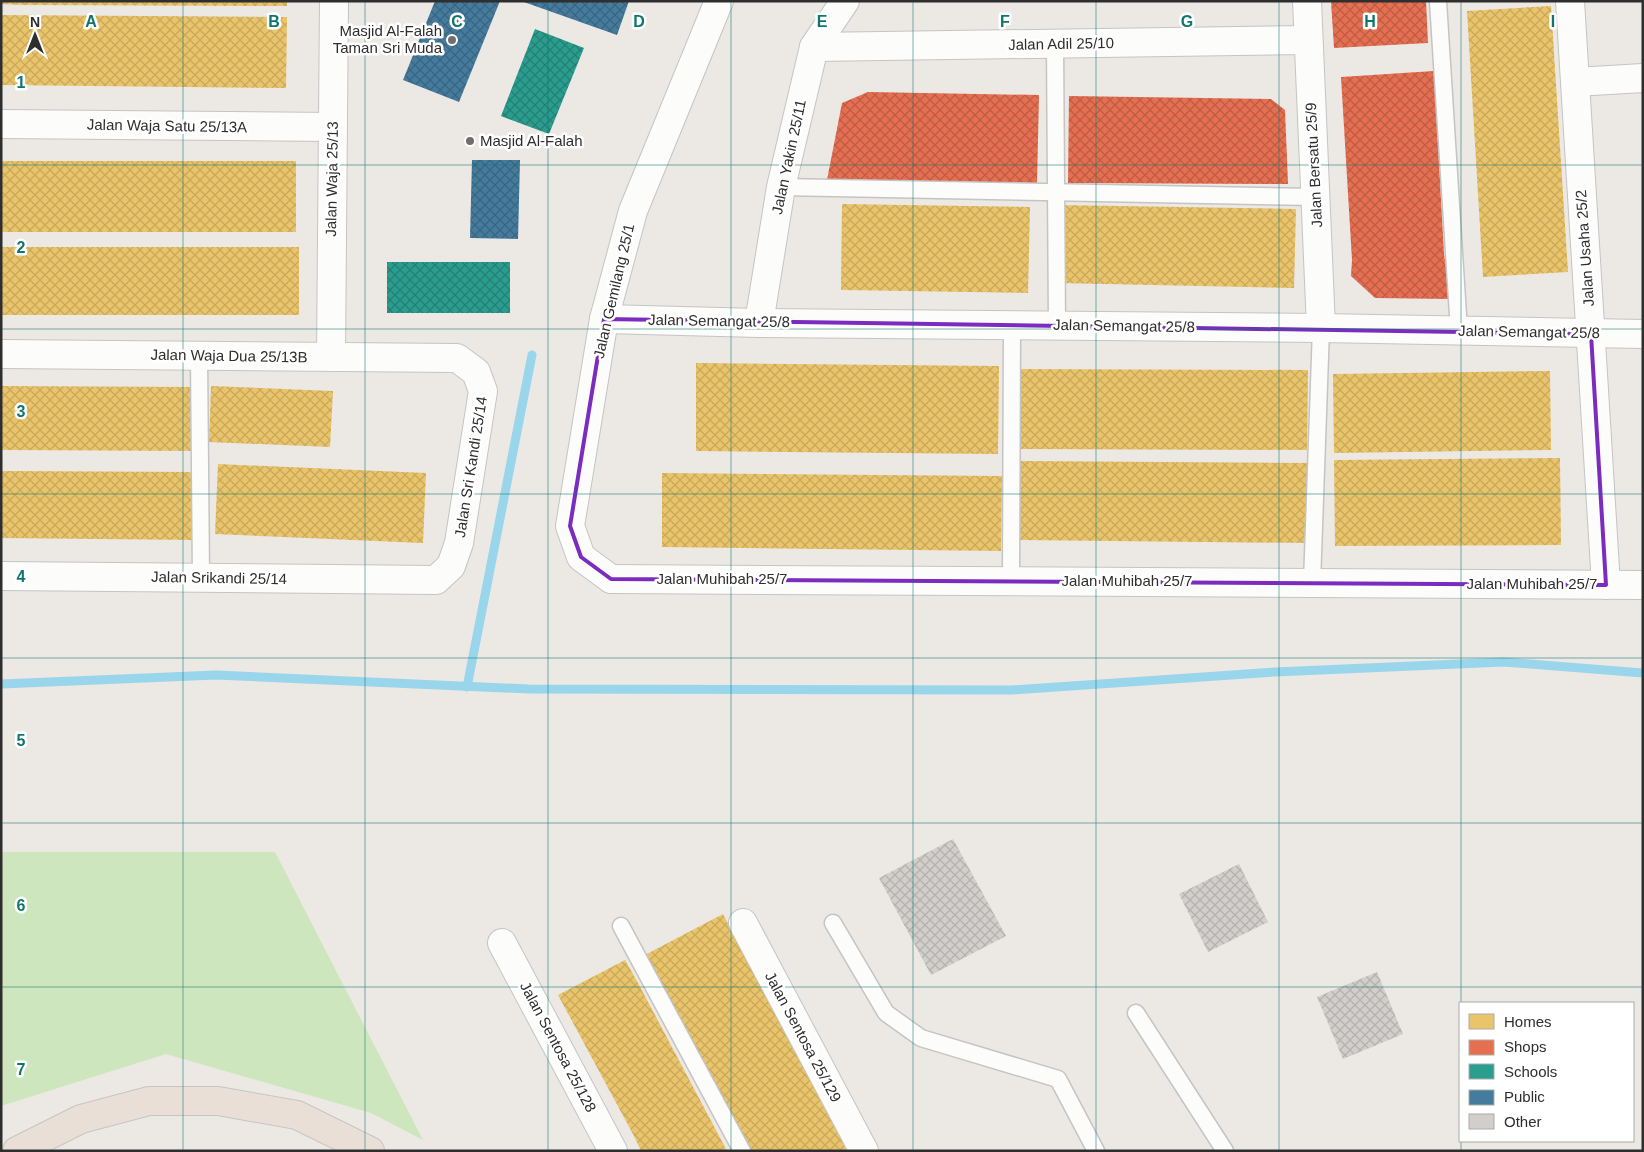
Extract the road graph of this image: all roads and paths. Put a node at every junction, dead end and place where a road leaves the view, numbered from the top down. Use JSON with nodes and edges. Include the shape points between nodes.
{"nodes":[{"id":1,"x":334,"y":1,"type":"edge"},
{"id":2,"x":719,"y":1,"type":"edge"},
{"id":3,"x":845,"y":1,"type":"edge"},
{"id":4,"x":1307,"y":1,"type":"edge"},
{"id":5,"x":1438,"y":1,"type":"edge"},
{"id":6,"x":1570,"y":1,"type":"edge"},
{"id":7,"x":1308,"y":40,"type":"junction"},
{"id":8,"x":1055,"y":44,"type":"junction"},
{"id":9,"x":814,"y":47,"type":"junction"},
{"id":10,"x":1643,"y":78,"type":"edge"},
{"id":11,"x":1575,"y":82,"type":"junction"},
{"id":12,"x":1,"y":124,"type":"edge"},
{"id":13,"x":333,"y":127,"type":"junction"},
{"id":14,"x":781,"y":187,"type":"junction"},
{"id":15,"x":1056,"y":192,"type":"junction"},
{"id":16,"x":1315,"y":197,"type":"junction"},
{"id":17,"x":604,"y":319,"type":"junction"},
{"id":18,"x":759,"y":323,"type":"junction"},
{"id":19,"x":1012,"y":325,"type":"junction"},
{"id":20,"x":1057,"y":325,"type":"junction"},
{"id":21,"x":1321,"y":328,"type":"junction"},
{"id":22,"x":1459,"y":331,"type":"junction"},
{"id":23,"x":1591,"y":334,"type":"junction"},
{"id":24,"x":1643,"y":334,"type":"edge"},
{"id":25,"x":1,"y":354,"type":"edge"},
{"id":26,"x":198,"y":356,"type":"junction"},
{"id":27,"x":331,"y":357,"type":"junction"},
{"id":28,"x":457,"y":358,"type":"joint"},
{"id":29,"x":1,"y":576,"type":"edge"},
{"id":30,"x":201,"y":578,"type":"junction"},
{"id":31,"x":611,"y":579,"type":"joint"},
{"id":32,"x":436,"y":580,"type":"joint"},
{"id":33,"x":1011,"y":581,"type":"junction"},
{"id":34,"x":1312,"y":583,"type":"junction"},
{"id":35,"x":1606,"y":585,"type":"junction"},
{"id":36,"x":1643,"y":585,"type":"edge"},
{"id":37,"x":743,"y":923,"type":"dead end"},
{"id":38,"x":833,"y":923,"type":"dead end"},
{"id":39,"x":621,"y":926,"type":"dead end"},
{"id":40,"x":502,"y":943,"type":"dead end"},
{"id":41,"x":1136,"y":1014,"type":"dead end"},
{"id":42,"x":17,"y":1151,"type":"edge"},
{"id":43,"x":370,"y":1151,"type":"edge"},
{"id":44,"x":613,"y":1151,"type":"edge"},
{"id":45,"x":742,"y":1151,"type":"edge"},
{"id":46,"x":864,"y":1151,"type":"edge"},
{"id":47,"x":1096,"y":1151,"type":"edge"},
{"id":48,"x":1225,"y":1151,"type":"edge"}],
"edges":[{"from":1,"to":13,"type":"street","name":"Jalan Waja 25/13"},
{"from":2,"to":17,"type":"street","name":"Jalan Gemilang 25/1","via":[[633,211]]},
{"from":3,"to":9,"type":"street","name":"Jalan Yakin 25/11"},
{"from":4,"to":7,"type":"street","name":"Jalan Bersatu 25/9"},
{"from":5,"to":22,"type":"lane"},
{"from":6,"to":11,"type":"street","name":"Jalan Usaha 25/2"},
{"from":7,"to":8,"type":"street","name":"Jalan Adil 25/10"},
{"from":7,"to":16,"type":"street","name":"Jalan Bersatu 25/9"},
{"from":8,"to":9,"type":"street","name":"Jalan Adil 25/10"},
{"from":8,"to":15,"type":"lane"},
{"from":9,"to":14,"type":"street","name":"Jalan Yakin 25/11"},
{"from":10,"to":11,"type":"street"},
{"from":11,"to":23,"type":"street","name":"Jalan Usaha 25/2"},
{"from":12,"to":13,"type":"street","name":"Jalan Waja Satu 25/13A"},
{"from":13,"to":27,"type":"street","name":"Jalan Waja 25/13"},
{"from":14,"to":15,"type":"lane"},
{"from":14,"to":18,"type":"street","name":"Jalan Yakin 25/11"},
{"from":15,"to":16,"type":"lane"},
{"from":15,"to":20,"type":"lane"},
{"from":16,"to":21,"type":"street","name":"Jalan Bersatu 25/9"},
{"from":17,"to":18,"type":"street","name":"Jalan Semangat 25/8"},
{"from":17,"to":31,"type":"street","name":"Jalan Gemilang 25/1","via":[[570,526],[581,557]]},
{"from":18,"to":19,"type":"street","name":"Jalan Semangat 25/8"},
{"from":19,"to":20,"type":"street","name":"Jalan Semangat 25/8"},
{"from":19,"to":33,"type":"lane"},
{"from":20,"to":21,"type":"street","name":"Jalan Semangat 25/8"},
{"from":21,"to":22,"type":"street","name":"Jalan Semangat 25/8"},
{"from":21,"to":34,"type":"lane"},
{"from":22,"to":23,"type":"street","name":"Jalan Semangat 25/8"},
{"from":23,"to":24,"type":"street","name":"Jalan Semangat 25/8"},
{"from":23,"to":35,"type":"street","name":"Jalan Usaha 25/2"},
{"from":25,"to":26,"type":"street","name":"Jalan Waja Dua 25/13B"},
{"from":26,"to":27,"type":"street","name":"Jalan Waja Dua 25/13B"},
{"from":26,"to":30,"type":"lane"},
{"from":27,"to":28,"type":"street","name":"Jalan Waja Dua 25/13B"},
{"from":28,"to":32,"type":"street","name":"Jalan Sri Kandi 25/14","via":[[476,372],[484,392],[459,543],[451,566]]},
{"from":29,"to":30,"type":"street","name":"Jalan Srikandi 25/14"},
{"from":30,"to":32,"type":"street","name":"Jalan Srikandi 25/14"},
{"from":31,"to":33,"type":"street","name":"Jalan Muhibah 25/7"},
{"from":33,"to":34,"type":"street","name":"Jalan Muhibah 25/7"},
{"from":34,"to":35,"type":"street","name":"Jalan Muhibah 25/7"},
{"from":35,"to":36,"type":"street","name":"Jalan Muhibah 25/7"},
{"from":37,"to":46,"type":"street","name":"Jalan Sentosa 25/129"},
{"from":38,"to":47,"type":"lane","via":[[886,1014],[921,1038],[1058,1079]]},
{"from":39,"to":45,"type":"lane"},
{"from":40,"to":44,"type":"street","name":"Jalan Sentosa 25/128"},
{"from":41,"to":48,"type":"lane"},
{"from":42,"to":43,"type":"highway","via":[[80,1119],[149,1101],[218,1101],[297,1115]]}]}
